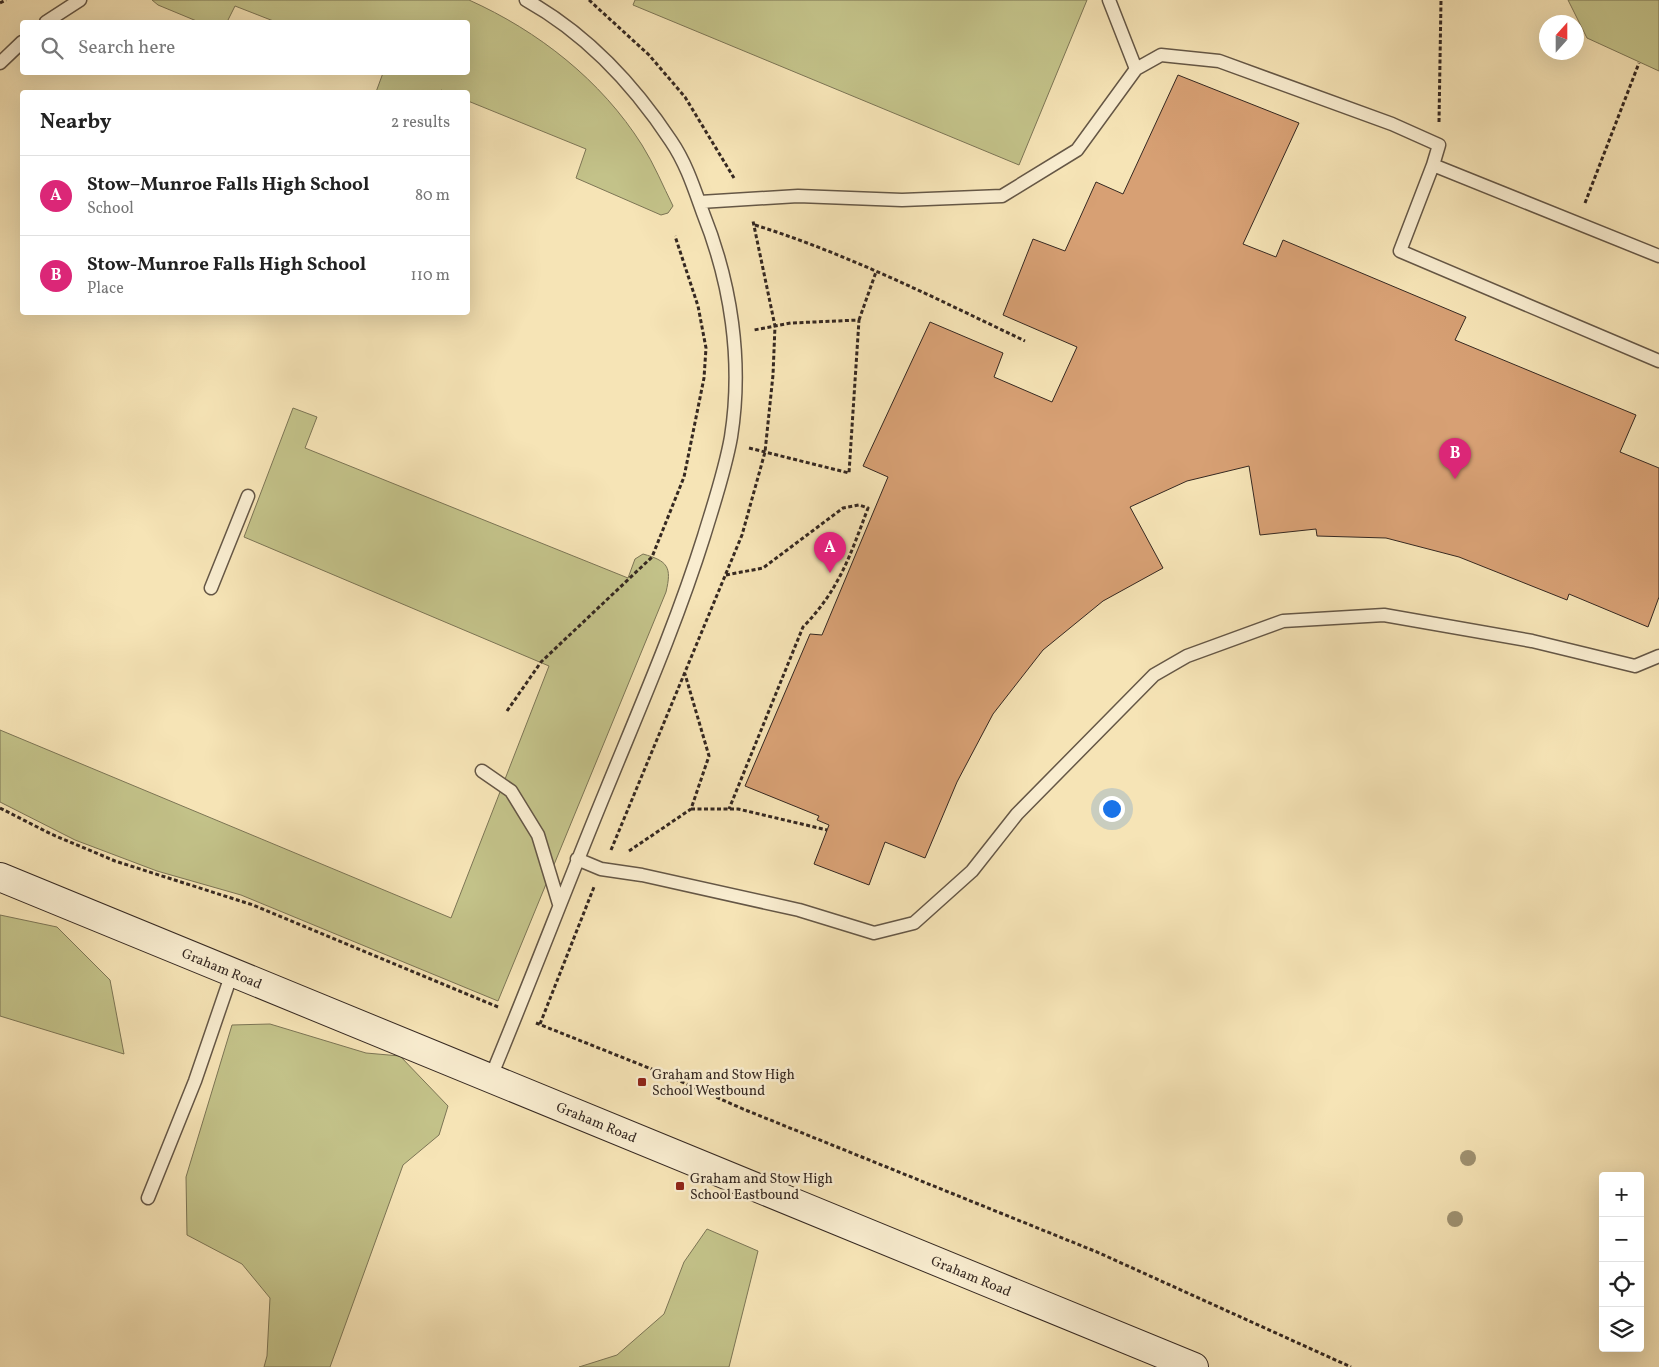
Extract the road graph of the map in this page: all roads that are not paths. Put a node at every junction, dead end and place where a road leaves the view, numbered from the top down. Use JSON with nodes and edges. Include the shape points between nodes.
{"nodes":[{"id":1,"x":80,"y":0,"type":"edge"},
{"id":2,"x":526,"y":0,"type":"edge"},
{"id":3,"x":1110,"y":0,"type":"edge"},
{"id":4,"x":49,"y":20,"type":"edge"},
{"id":5,"x":20,"y":44,"type":"edge"},
{"id":6,"x":0,"y":63,"type":"edge"},
{"id":7,"x":1136,"y":69,"type":"junction"},
{"id":8,"x":1433,"y":165,"type":"junction"},
{"id":9,"x":700,"y":202,"type":"junction"},
{"id":10,"x":1659,"y":256,"type":"edge"},
{"id":11,"x":1659,"y":361,"type":"edge"},
{"id":12,"x":248,"y":496,"type":"dead end"},
{"id":13,"x":211,"y":588,"type":"dead end"},
{"id":14,"x":1659,"y":656,"type":"edge"},
{"id":15,"x":482,"y":771,"type":"dead end"},
{"id":16,"x":577,"y":859,"type":"junction"},
{"id":17,"x":0,"y":877,"type":"edge"},
{"id":18,"x":559,"y":904,"type":"junction"},
{"id":19,"x":232,"y":972,"type":"junction"},
{"id":20,"x":490,"y":1079,"type":"junction"},
{"id":21,"x":148,"y":1198,"type":"dead end"},
{"id":22,"x":1194,"y":1367,"type":"edge"}],
"edges":[{"from":1,"to":4,"type":"lane"},
{"from":2,"to":9,"type":"lane","via":[[574,32],[627,85],[673,143]]},
{"from":3,"to":7,"type":"lane"},
{"from":5,"to":6,"type":"lane"},
{"from":7,"to":8,"type":"lane","via":[[1161,55],[1220,61],[1392,124],[1439,145]]},
{"from":7,"to":9,"type":"lane","via":[[1077,150],[1002,196],[902,200],[798,196]]},
{"from":8,"to":10,"type":"lane"},
{"from":8,"to":11,"type":"lane","via":[[1400,251]]},
{"from":9,"to":16,"type":"lane","via":[[727,291],[734,334],[735,376],[729,443],[722,478],[683,604]]},
{"from":12,"to":13,"type":"lane"},
{"from":14,"to":16,"type":"lane","via":[[1635,666],[1532,641],[1384,615],[1283,621],[1187,656],[1154,675],[1017,814],[972,871],[914,923],[874,933],[799,910],[601,869]]},
{"from":15,"to":18,"type":"lane","via":[[511,791],[538,835]]},
{"from":16,"to":18,"type":"lane"},
{"from":17,"to":19,"type":"main road","name":"Graham Road"},
{"from":18,"to":20,"type":"lane"},
{"from":19,"to":20,"type":"main road","name":"Graham Road"},
{"from":19,"to":21,"type":"lane","via":[[195,1081]]},
{"from":20,"to":22,"type":"main road","name":"Graham Road"}]}
